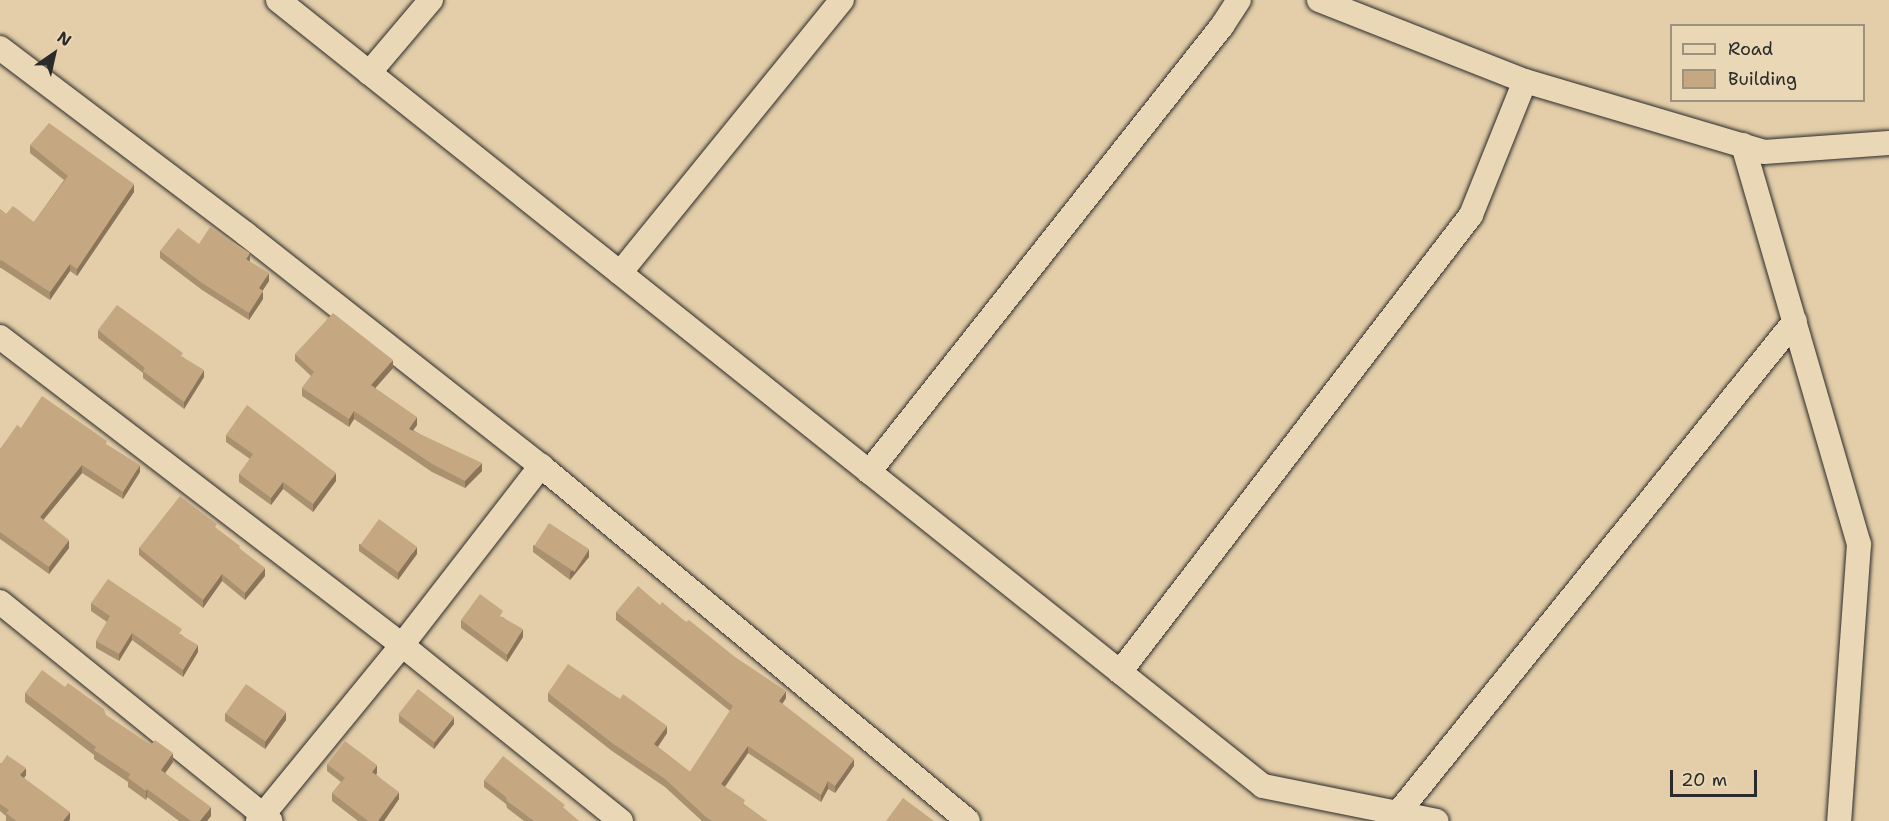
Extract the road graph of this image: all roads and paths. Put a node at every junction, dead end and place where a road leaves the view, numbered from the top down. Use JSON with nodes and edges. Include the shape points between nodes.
{"nodes":[{"id":1,"x":278,"y":0,"type":"edge"},
{"id":2,"x":430,"y":0,"type":"edge"},
{"id":3,"x":842,"y":0,"type":"edge"},
{"id":4,"x":1239,"y":0,"type":"edge"},
{"id":5,"x":1319,"y":0,"type":"edge"},
{"id":6,"x":0,"y":48,"type":"edge"},
{"id":7,"x":369,"y":73,"type":"junction"},
{"id":8,"x":1525,"y":81,"type":"junction"},
{"id":9,"x":1889,"y":143,"type":"edge"},
{"id":10,"x":1743,"y":145,"type":"junction"},
{"id":11,"x":620,"y":273,"type":"junction"},
{"id":12,"x":1795,"y":321,"type":"junction"},
{"id":13,"x":0,"y":337,"type":"edge"},
{"id":14,"x":541,"y":466,"type":"junction"},
{"id":15,"x":869,"y":472,"type":"junction"},
{"id":16,"x":0,"y":602,"type":"edge"},
{"id":17,"x":402,"y":645,"type":"junction"},
{"id":18,"x":1120,"y":672,"type":"junction"},
{"id":19,"x":1398,"y":813,"type":"junction"},
{"id":20,"x":264,"y":819,"type":"edge"},
{"id":21,"x":621,"y":821,"type":"edge"},
{"id":22,"x":968,"y":821,"type":"edge"},
{"id":23,"x":1437,"y":821,"type":"edge"},
{"id":24,"x":1839,"y":821,"type":"edge"}],
"edges":[{"from":1,"to":7,"type":"street"},
{"from":2,"to":7,"type":"street"},
{"from":3,"to":11,"type":"street"},
{"from":4,"to":15,"type":"street"},
{"from":5,"to":8,"type":"street"},
{"from":6,"to":14,"type":"street","via":[[246,234]]},
{"from":7,"to":11,"type":"street"},
{"from":8,"to":10,"type":"street"},
{"from":8,"to":18,"type":"street","via":[[1471,215]]},
{"from":9,"to":10,"type":"street","via":[[1764,152]]},
{"from":10,"to":12,"type":"street"},
{"from":11,"to":15,"type":"street"},
{"from":12,"to":19,"type":"street"},
{"from":12,"to":24,"type":"street","via":[[1859,543]]},
{"from":13,"to":17,"type":"street"},
{"from":14,"to":17,"type":"street"},
{"from":14,"to":22,"type":"street"},
{"from":15,"to":18,"type":"street"},
{"from":16,"to":20,"type":"street"},
{"from":17,"to":20,"type":"street"},
{"from":17,"to":21,"type":"street"},
{"from":18,"to":19,"type":"street","via":[[1263,786]]},
{"from":19,"to":23,"type":"street"}]}
